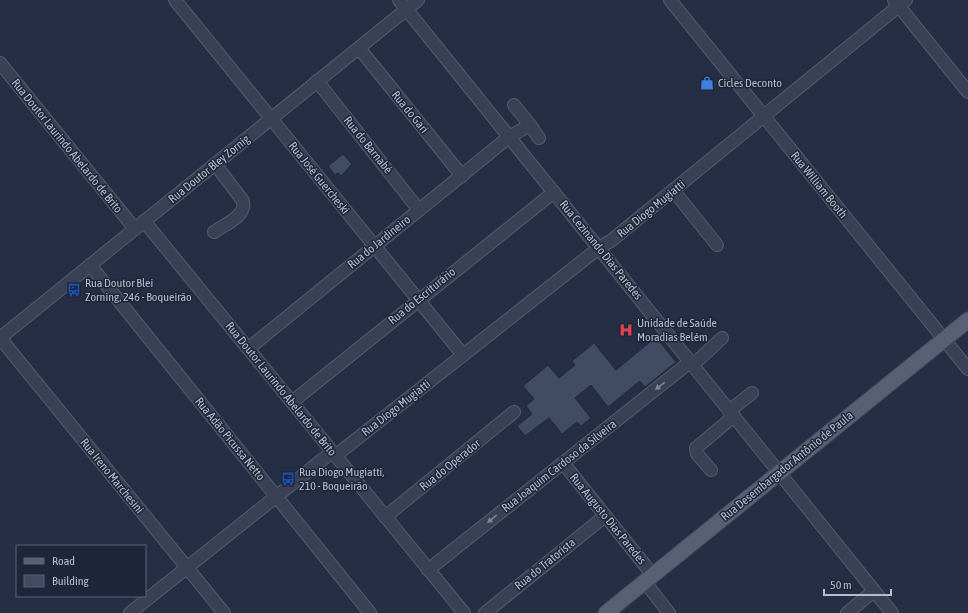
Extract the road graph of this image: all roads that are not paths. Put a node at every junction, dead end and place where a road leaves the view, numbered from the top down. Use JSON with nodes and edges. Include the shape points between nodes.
{"nodes":[{"id":1,"x":176,"y":0,"type":"edge"},
{"id":2,"x":418,"y":0,"type":"edge"},
{"id":3,"x":670,"y":0,"type":"edge"},
{"id":4,"x":899,"y":2,"type":"edge"},
{"id":5,"x":403,"y":4,"type":"edge"},
{"id":6,"x":359,"y":48,"type":"junction"},
{"id":7,"x":0,"y":63,"type":"edge"},
{"id":8,"x":317,"y":81,"type":"junction"},
{"id":9,"x":968,"y":92,"type":"edge"},
{"id":10,"x":514,"y":105,"type":"dead end"},
{"id":11,"x":764,"y":116,"type":"junction"},
{"id":12,"x":271,"y":118,"type":"junction"},
{"id":13,"x":530,"y":125,"type":"junction"},
{"id":14,"x":509,"y":137,"type":"junction"},
{"id":15,"x":539,"y":138,"type":"dead end"},
{"id":16,"x":215,"y":164,"type":"junction"},
{"id":17,"x":462,"y":176,"type":"junction"},
{"id":18,"x":673,"y":190,"type":"junction"},
{"id":19,"x":554,"y":192,"type":"junction"},
{"id":20,"x":420,"y":210,"type":"junction"},
{"id":21,"x":144,"y":220,"type":"junction"},
{"id":22,"x":135,"y":228,"type":"junction"},
{"id":23,"x":214,"y":232,"type":"dead end"},
{"id":24,"x":717,"y":245,"type":"dead end"},
{"id":25,"x":374,"y":246,"type":"junction"},
{"id":26,"x":599,"y":248,"type":"junction"},
{"id":27,"x":90,"y":265,"type":"junction"},
{"id":28,"x":418,"y":300,"type":"junction"},
{"id":29,"x":968,"y":320,"type":"edge"},
{"id":30,"x":0,"y":338,"type":"edge"},
{"id":31,"x":722,"y":338,"type":"dead end"},
{"id":32,"x":944,"y":339,"type":"junction"},
{"id":33,"x":249,"y":348,"type":"junction"},
{"id":34,"x":463,"y":355,"type":"junction"},
{"id":35,"x":692,"y":363,"type":"junction"},
{"id":36,"x":968,"y":369,"type":"edge"},
{"id":37,"x":752,"y":393,"type":"dead end"},
{"id":38,"x":292,"y":402,"type":"junction"},
{"id":39,"x":514,"y":412,"type":"dead end"},
{"id":40,"x":732,"y":413,"type":"junction"},
{"id":41,"x":334,"y":454,"type":"junction"},
{"id":42,"x":563,"y":463,"type":"junction"},
{"id":43,"x":711,"y":470,"type":"dead end"},
{"id":44,"x":779,"y":472,"type":"junction"},
{"id":45,"x":276,"y":496,"type":"junction"},
{"id":46,"x":605,"y":516,"type":"junction"},
{"id":47,"x":385,"y":517,"type":"junction"},
{"id":48,"x":186,"y":567,"type":"junction"},
{"id":49,"x":428,"y":570,"type":"junction"},
{"id":50,"x":648,"y":578,"type":"junction"},
{"id":51,"x":874,"y":591,"type":"junction"},
{"id":52,"x":130,"y":613,"type":"edge"},
{"id":53,"x":224,"y":613,"type":"edge"},
{"id":54,"x":370,"y":613,"type":"edge"},
{"id":55,"x":464,"y":613,"type":"edge"},
{"id":56,"x":485,"y":613,"type":"edge"},
{"id":57,"x":606,"y":613,"type":"edge"},
{"id":58,"x":669,"y":613,"type":"edge"},
{"id":59,"x":847,"y":613,"type":"edge"},
{"id":60,"x":892,"y":613,"type":"edge"}],
"edges":[{"from":1,"to":12,"type":"street","name":"Rua José Guercheski"},
{"from":2,"to":5,"type":"street","name":"Rua Doutor Bley Zornig"},
{"from":3,"to":11,"type":"street","name":"Rua William Booth"},
{"from":4,"to":9,"type":"street"},
{"from":4,"to":11,"type":"street","name":"Rua Diogo Mugiatti"},
{"from":5,"to":6,"type":"street","name":"Rua Doutor Bley Zornig"},
{"from":5,"to":14,"type":"street","name":"Rua Cezinando Dias Paredes"},
{"from":6,"to":8,"type":"street","name":"Rua Doutor Bley Zornig"},
{"from":6,"to":17,"type":"street","name":"Rua do Gari"},
{"from":7,"to":22,"type":"street","name":"Rua Doutor Laurindo Abelardo de Brito"},
{"from":8,"to":12,"type":"street","name":"Rua Doutor Bley Zornig"},
{"from":8,"to":20,"type":"street","name":"Rua do Barnabé"},
{"from":10,"to":13,"type":"street"},
{"from":11,"to":18,"type":"street","name":"Rua Diogo Mugiatti"},
{"from":11,"to":32,"type":"street","name":"Rua William Booth"},
{"from":12,"to":16,"type":"street","name":"Rua Doutor Bley Zornig"},
{"from":12,"to":25,"type":"street","name":"Rua José Guercheski"},
{"from":13,"to":14,"type":"street","name":"Rua do Jardineiro"},
{"from":13,"to":15,"type":"street"},
{"from":14,"to":17,"type":"street","name":"Rua do Jardineiro"},
{"from":14,"to":19,"type":"street","name":"Rua Cezinando Dias Paredes"},
{"from":16,"to":21,"type":"street","name":"Rua Doutor Bley Zornig"},
{"from":16,"to":23,"type":"street","via":[[243,201],[244,206],[241,213]]},
{"from":17,"to":20,"type":"street","name":"Rua do Jardineiro"},
{"from":18,"to":24,"type":"street"},
{"from":18,"to":26,"type":"street","name":"Rua Diogo Mugiatti"},
{"from":19,"to":26,"type":"street","name":"Rua Cezinando Dias Paredes"},
{"from":19,"to":28,"type":"street","name":"Rua do Escriturário"},
{"from":20,"to":25,"type":"street","name":"Rua do Jardineiro"},
{"from":21,"to":22,"type":"street","name":"Rua Doutor Bley Zornig"},
{"from":21,"to":33,"type":"street","name":"Rua Doutor Laurindo Abelardo de Brito"},
{"from":22,"to":27,"type":"street","name":"Rua Doutor Bley Zornig"},
{"from":25,"to":28,"type":"street","name":"Rua José Guercheski"},
{"from":25,"to":33,"type":"street","name":"Rua do Jardineiro"},
{"from":26,"to":34,"type":"street","name":"Rua Diogo Mugiatti"},
{"from":26,"to":35,"type":"street","name":"Rua Cezinando Dias Paredes"},
{"from":27,"to":30,"type":"street","name":"Rua Doutor Bley Zornig"},
{"from":27,"to":45,"type":"street","name":"Rua Adão Picussa Netto"},
{"from":28,"to":34,"type":"street","name":"Rua José Guercheski"},
{"from":28,"to":38,"type":"street","name":"Rua do Escriturário"},
{"from":29,"to":32,"type":"main road","name":"Rua Desembargador Antônio de Paula"},
{"from":30,"to":48,"type":"street","name":"Rua Ireno Marchesini"},
{"from":31,"to":35,"type":"street","name":"Rua Joaquim Cardoso da Silveira"},
{"from":32,"to":36,"type":"street","name":"Rua William Booth"},
{"from":32,"to":44,"type":"main road","name":"Rua Desembargador Antônio de Paula"},
{"from":33,"to":38,"type":"street","name":"Rua Doutor Laurindo Abelardo de Brito"},
{"from":34,"to":41,"type":"street","name":"Rua Diogo Mugiatti"},
{"from":35,"to":40,"type":"street","name":"Rua Cezinando Dias Paredes"},
{"from":35,"to":42,"type":"street","name":"Rua Joaquim Cardoso da Silveira","one_way":true},
{"from":37,"to":40,"type":"street"},
{"from":38,"to":41,"type":"street","name":"Rua Doutor Laurindo Abelardo de Brito"},
{"from":39,"to":47,"type":"street","name":"Rua do Operador"},
{"from":40,"to":43,"type":"street","via":[[696,448],[697,454]]},
{"from":40,"to":44,"type":"street","name":"Rua Cezinando Dias Paredes"},
{"from":41,"to":45,"type":"street","name":"Rua Diogo Mugiatti"},
{"from":41,"to":47,"type":"street","name":"Rua Doutor Laurindo Abelardo de Brito"},
{"from":42,"to":46,"type":"street","name":"Rua Augusto Dias Paredes"},
{"from":42,"to":49,"type":"street","name":"Rua Joaquim Cardoso da Silveira","one_way":true},
{"from":44,"to":50,"type":"main road","name":"Rua Desembargador Antônio de Paula"},
{"from":44,"to":51,"type":"street","name":"Rua Cezinando Dias Paredes"},
{"from":45,"to":48,"type":"street","name":"Rua Diogo Mugiatti"},
{"from":45,"to":54,"type":"street","name":"Rua Adão Picussa Netto"},
{"from":46,"to":50,"type":"street","name":"Rua Augusto Dias Paredes"},
{"from":46,"to":56,"type":"street","name":"Rua do Tratorista"},
{"from":47,"to":49,"type":"street","name":"Rua Doutor Laurindo Abelardo de Brito"},
{"from":48,"to":52,"type":"street","name":"Rua Diogo Mugiatti"},
{"from":48,"to":53,"type":"street","name":"Rua Ireno Marchesini"},
{"from":49,"to":55,"type":"street","name":"Rua Doutor Laurindo Abelardo de Brito"},
{"from":50,"to":57,"type":"main road","name":"Rua Desembargador Antônio de Paula"},
{"from":50,"to":58,"type":"street","name":"Rua Augusto Dias Paredes"},
{"from":51,"to":59,"type":"street"},
{"from":51,"to":60,"type":"street","name":"Rua Cezinando Dias Paredes"}]}
